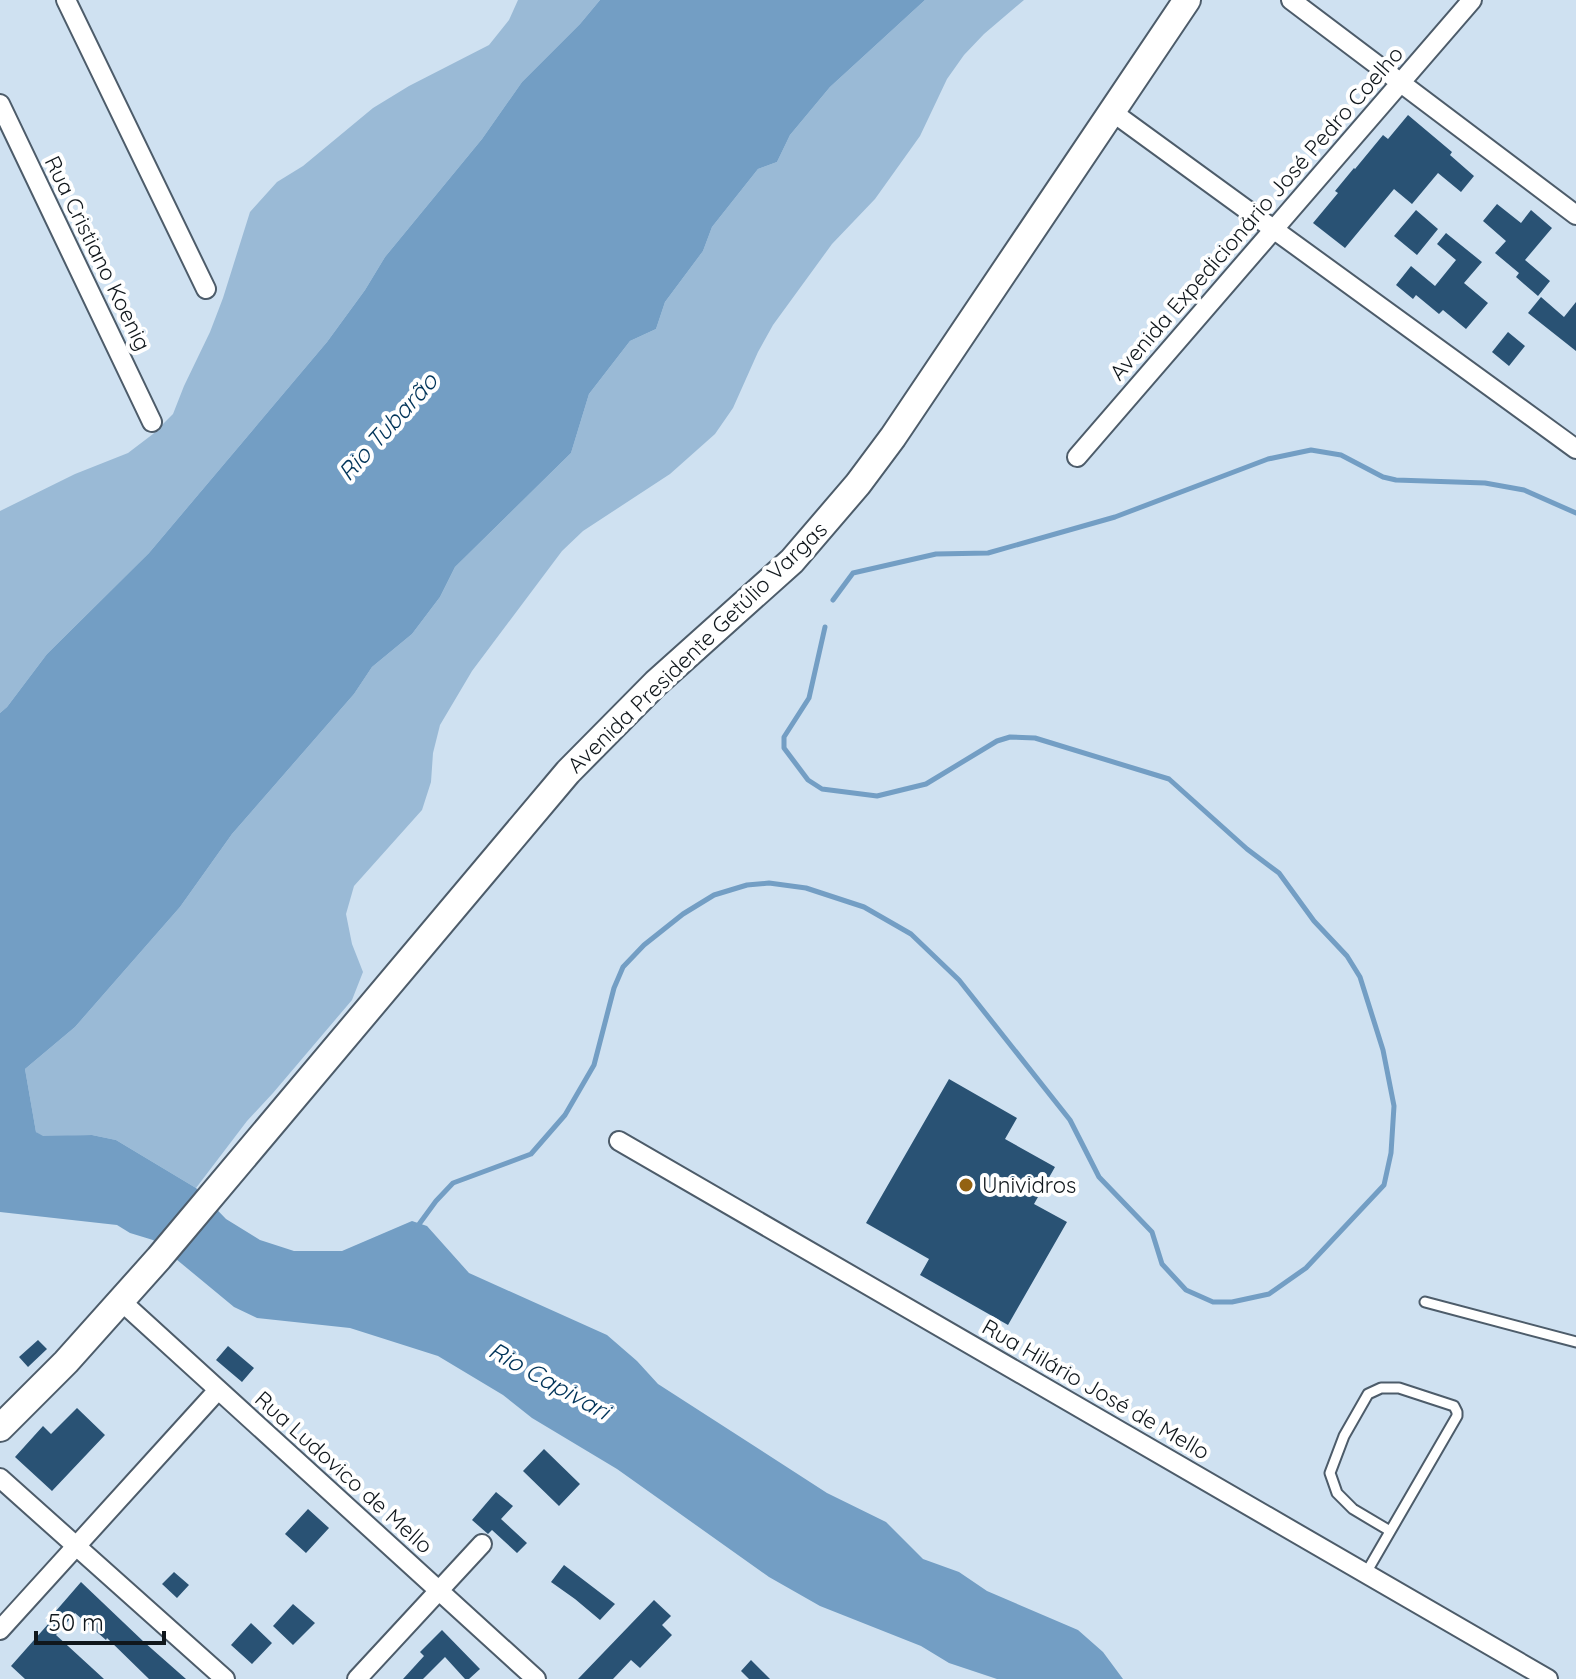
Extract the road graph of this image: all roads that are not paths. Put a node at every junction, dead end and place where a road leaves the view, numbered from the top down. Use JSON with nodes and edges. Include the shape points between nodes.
{"nodes":[{"id":1,"x":66,"y":0,"type":"edge"},
{"id":2,"x":1187,"y":0,"type":"edge"},
{"id":3,"x":1291,"y":0,"type":"edge"},
{"id":4,"x":1472,"y":0,"type":"edge"},
{"id":5,"x":1401,"y":81,"type":"junction"},
{"id":6,"x":0,"y":104,"type":"edge"},
{"id":7,"x":1111,"y":111,"type":"junction"},
{"id":8,"x":1576,"y":215,"type":"edge"},
{"id":9,"x":1274,"y":229,"type":"junction"},
{"id":10,"x":206,"y":289,"type":"dead end"},
{"id":11,"x":152,"y":422,"type":"dead end"},
{"id":12,"x":1576,"y":449,"type":"edge"},
{"id":13,"x":1077,"y":457,"type":"dead end"},
{"id":14,"x":619,"y":1141,"type":"dead end"},
{"id":15,"x":121,"y":1301,"type":"junction"},
{"id":16,"x":1425,"y":1302,"type":"dead end"},
{"id":17,"x":1576,"y":1342,"type":"edge"},
{"id":18,"x":218,"y":1390,"type":"junction"},
{"id":19,"x":0,"y":1428,"type":"edge"},
{"id":20,"x":0,"y":1478,"type":"edge"},
{"id":21,"x":1390,"y":1531,"type":"junction"},
{"id":22,"x":482,"y":1544,"type":"dead end"},
{"id":23,"x":76,"y":1546,"type":"junction"},
{"id":24,"x":1366,"y":1573,"type":"junction"},
{"id":25,"x":439,"y":1591,"type":"junction"},
{"id":26,"x":0,"y":1630,"type":"edge"},
{"id":27,"x":225,"y":1679,"type":"edge"},
{"id":28,"x":357,"y":1679,"type":"edge"},
{"id":29,"x":536,"y":1679,"type":"edge"},
{"id":30,"x":1548,"y":1679,"type":"edge"}],
"edges":[{"from":1,"to":10,"type":"street"},
{"from":2,"to":7,"type":"main road","name":"Avenida Presidente Getúlio Vargas"},
{"from":3,"to":5,"type":"street"},
{"from":4,"to":5,"type":"street","name":"Avenida Expedicionário José Pedro Coelho"},
{"from":5,"to":8,"type":"street"},
{"from":5,"to":9,"type":"street","name":"Avenida Expedicionário José Pedro Coelho"},
{"from":6,"to":11,"type":"street","name":"Rua Cristiano Koenig"},
{"from":7,"to":9,"type":"street"},
{"from":7,"to":15,"type":"main road","name":"Avenida Presidente Getúlio Vargas","via":[[893,437],[825,525],[568,772]]},
{"from":9,"to":12,"type":"street"},
{"from":9,"to":13,"type":"street","name":"Avenida Expedicionário José Pedro Coelho"},
{"from":14,"to":24,"type":"street","name":"Rua Hilário José de Mello"},
{"from":15,"to":18,"type":"street","name":"Rua Ludovico de Mello"},
{"from":15,"to":19,"type":"main road","name":"Avenida Presidente Getúlio Vargas"},
{"from":16,"to":17,"type":"lane"},
{"from":18,"to":23,"type":"street"},
{"from":18,"to":25,"type":"street","name":"Rua Ludovico de Mello"},
{"from":20,"to":23,"type":"street"},
{"from":21,"to":21,"type":"lane","via":[[1353,1509],[1337,1493],[1330,1473],[1368,1394],[1381,1388],[1399,1388],[1454,1406],[1457,1412]]},
{"from":21,"to":24,"type":"lane"},
{"from":22,"to":25,"type":"street"},
{"from":23,"to":26,"type":"street"},
{"from":23,"to":27,"type":"street"},
{"from":24,"to":30,"type":"street","name":"Rua Hilário José de Mello"},
{"from":25,"to":28,"type":"street"},
{"from":25,"to":29,"type":"street","name":"Rua Ludovico de Mello"}]}
